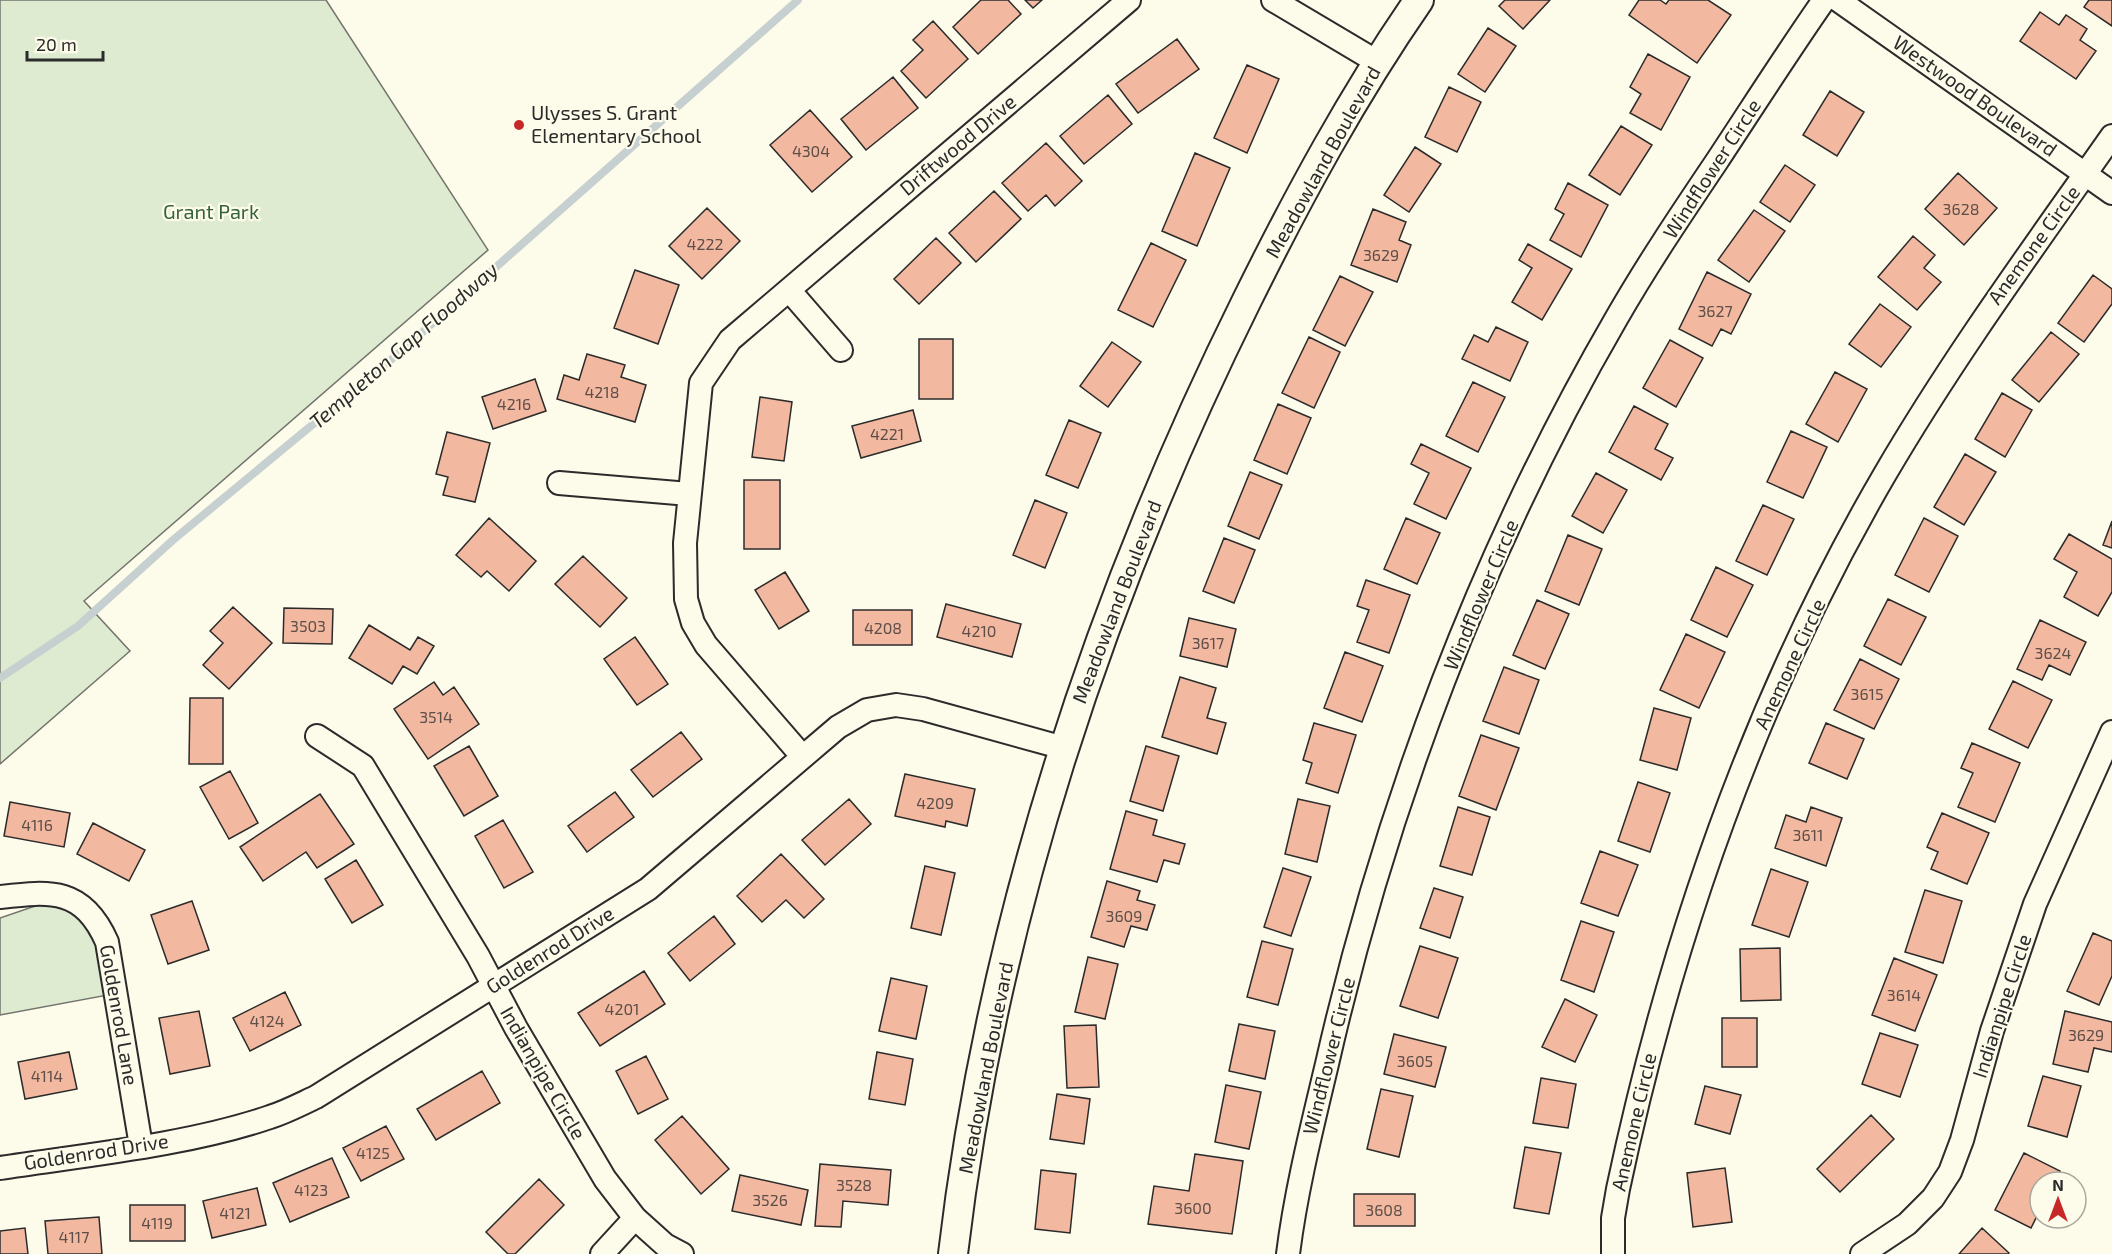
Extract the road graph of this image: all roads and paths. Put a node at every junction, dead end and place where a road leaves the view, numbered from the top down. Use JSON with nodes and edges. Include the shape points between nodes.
{"nodes":[{"id":1,"x":1129,"y":0,"type":"edge"},
{"id":2,"x":1272,"y":0,"type":"edge"},
{"id":3,"x":1419,"y":0,"type":"edge"},
{"id":4,"x":1824,"y":0,"type":"edge"},
{"id":5,"x":1838,"y":0,"type":"edge"},
{"id":6,"x":1379,"y":63,"type":"junction"},
{"id":7,"x":2112,"y":136,"type":"edge"},
{"id":8,"x":2085,"y":174,"type":"junction"},
{"id":9,"x":2112,"y":193,"type":"edge"},
{"id":10,"x":789,"y":290,"type":"junction"},
{"id":11,"x":841,"y":350,"type":"dead end"},
{"id":12,"x":559,"y":483,"type":"dead end"},
{"id":13,"x":689,"y":494,"type":"junction"},
{"id":14,"x":2112,"y":732,"type":"edge"},
{"id":15,"x":317,"y":736,"type":"dead end"},
{"id":16,"x":1064,"y":748,"type":"junction"},
{"id":17,"x":802,"y":756,"type":"junction"},
{"id":18,"x":0,"y":897,"type":"edge"},
{"id":19,"x":493,"y":986,"type":"junction"},
{"id":20,"x":141,"y":1146,"type":"junction"},
{"id":21,"x":0,"y":1168,"type":"edge"},
{"id":22,"x":635,"y":1218,"type":"junction"},
{"id":23,"x":602,"y":1254,"type":"edge"},
{"id":24,"x":682,"y":1254,"type":"edge"},
{"id":25,"x":953,"y":1254,"type":"edge"},
{"id":26,"x":1288,"y":1254,"type":"edge"},
{"id":27,"x":1613,"y":1254,"type":"edge"},
{"id":28,"x":1862,"y":1254,"type":"edge"}],
"edges":[{"from":1,"to":10,"type":"street","name":"Driftwood Drive"},
{"from":2,"to":6,"type":"street"},
{"from":3,"to":6,"type":"street","name":"Meadowland Boulevard"},
{"from":4,"to":26,"type":"street","name":"Windflower Circle","via":[[1616,318],[1539,465],[1474,606],[1403,792],[1374,884],[1329,1052]]},
{"from":5,"to":8,"type":"street","name":"Westwood Boulevard"},
{"from":6,"to":16,"type":"street","name":"Meadowland Boulevard","via":[[1294,206],[1201,392],[1147,519]]},
{"from":7,"to":8,"type":"street","name":"Anemone Circle"},
{"from":8,"to":9,"type":"street","name":"Westwood Boulevard"},
{"from":8,"to":27,"type":"street","name":"Anemone Circle","via":[[1988,309],[1884,475],[1768,706],[1714,842],[1671,970],[1618,1189]]},
{"from":10,"to":11,"type":"street"},
{"from":10,"to":13,"type":"street","name":"Driftwood Drive","via":[[730,340],[701,383]]},
{"from":12,"to":13,"type":"street"},
{"from":13,"to":17,"type":"street","name":"Driftwood Drive","via":[[684,571],[693,623],[721,664]]},
{"from":14,"to":28,"type":"street","name":"Indianpipe Circle","via":[[2035,904],[1950,1172],[1933,1198],[1907,1224]]},
{"from":15,"to":19,"type":"street","name":"Indianpipe Circle","via":[[363,766]]},
{"from":16,"to":17,"type":"street","name":"Goldenrod Drive","via":[[896,705],[867,710]]},
{"from":16,"to":25,"type":"street","name":"Meadowland Boulevard","via":[[1028,873],[992,1024]]},
{"from":17,"to":19,"type":"street","name":"Goldenrod Drive","via":[[648,888]]},
{"from":18,"to":20,"type":"street","name":"Goldenrod Lane","via":[[57,894],[83,905],[99,923],[107,942]]},
{"from":19,"to":20,"type":"street","name":"Goldenrod Drive","via":[[316,1097],[271,1117]]},
{"from":19,"to":22,"type":"street","name":"Indianpipe Circle","via":[[605,1179]]},
{"from":20,"to":21,"type":"street","name":"Goldenrod Drive"},
{"from":22,"to":23,"type":"street"},
{"from":22,"to":24,"type":"street","name":"Indianpipe Circle","via":[[665,1245]]}]}
